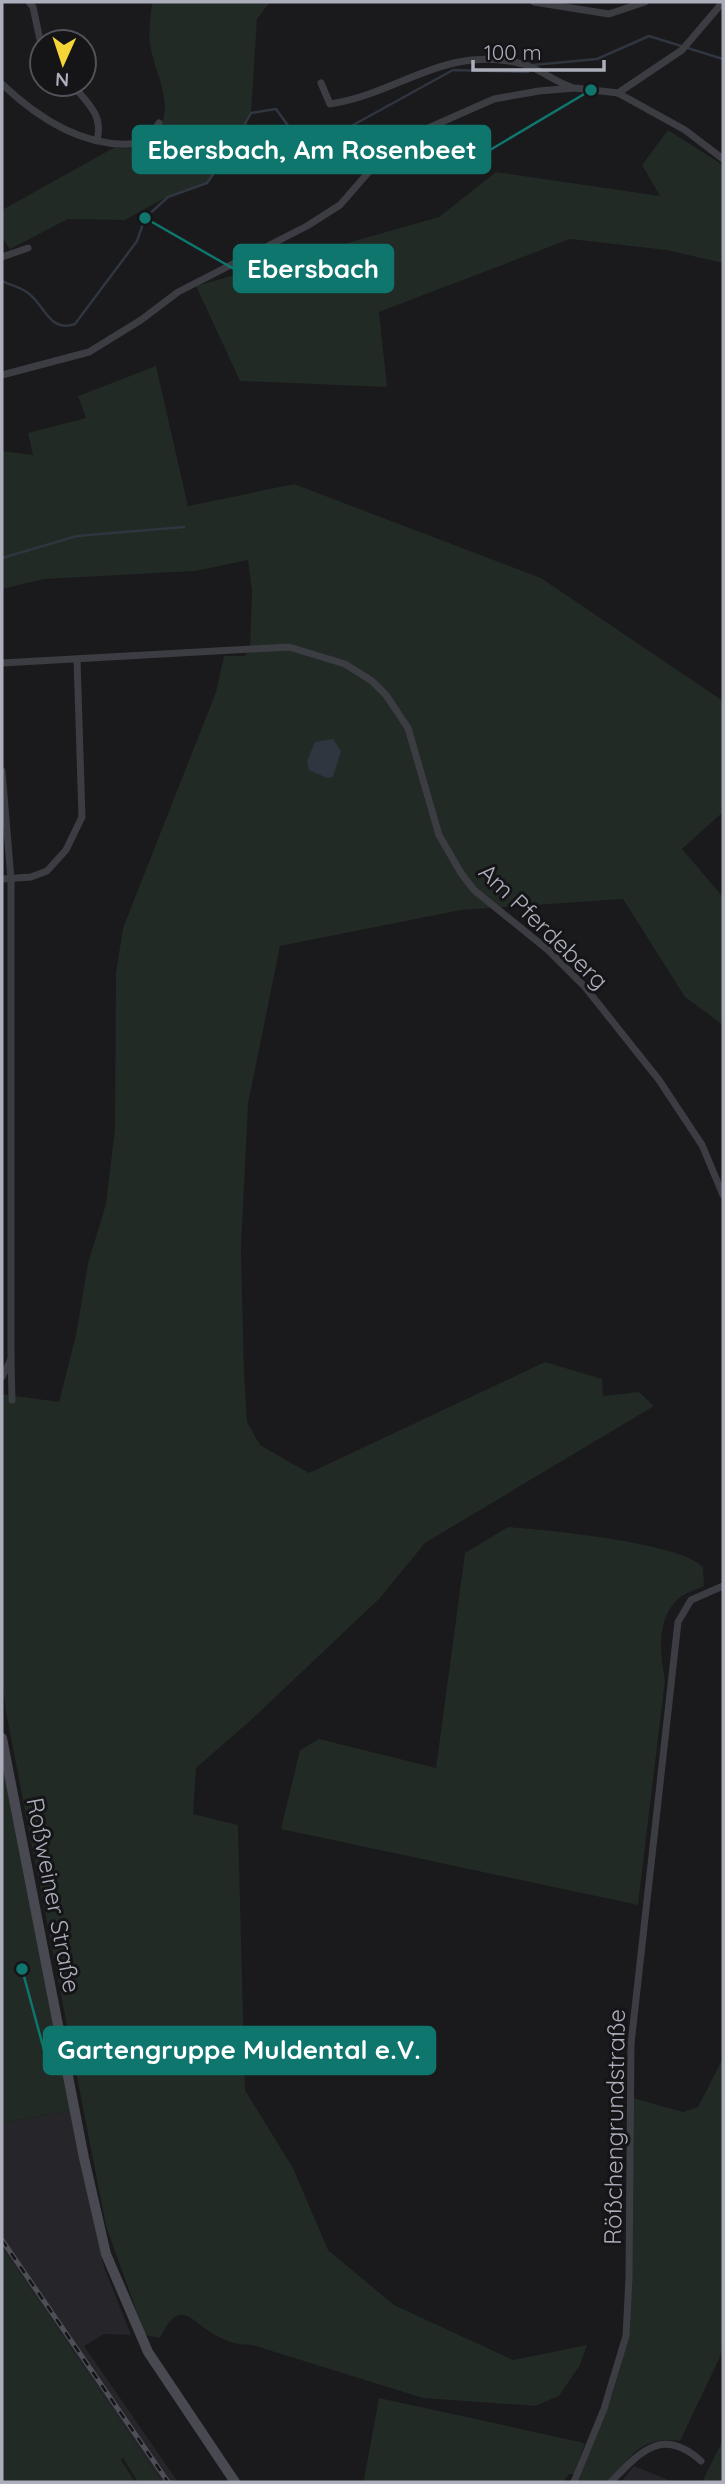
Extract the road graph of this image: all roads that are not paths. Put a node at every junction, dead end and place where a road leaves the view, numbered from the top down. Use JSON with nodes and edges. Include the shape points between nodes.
{"nodes":[{"id":1,"x":534,"y":2,"type":"edge"},
{"id":2,"x":645,"y":2,"type":"edge"},
{"id":3,"x":723,"y":2,"type":"edge"},
{"id":4,"x":31,"y":5,"type":"edge"},
{"id":5,"x":37,"y":28,"type":"edge"},
{"id":6,"x":321,"y":83,"type":"dead end"},
{"id":7,"x":2,"y":84,"type":"edge"},
{"id":8,"x":575,"y":88,"type":"junction"},
{"id":9,"x":618,"y":93,"type":"junction"},
{"id":10,"x":84,"y":98,"type":"edge"},
{"id":11,"x":159,"y":122,"type":"dead end"},
{"id":12,"x":97,"y":140,"type":"junction"},
{"id":13,"x":723,"y":159,"type":"edge"},
{"id":14,"x":28,"y":248,"type":"dead end"},
{"id":15,"x":2,"y":257,"type":"edge"},
{"id":16,"x":2,"y":374,"type":"edge"},
{"id":17,"x":78,"y":659,"type":"junction"},
{"id":18,"x":2,"y":663,"type":"edge"},
{"id":19,"x":2,"y":772,"type":"edge"},
{"id":20,"x":6,"y":879,"type":"edge"},
{"id":21,"x":2,"y":954,"type":"edge"},
{"id":22,"x":11,"y":954,"type":"junction"},
{"id":23,"x":2,"y":1048,"type":"edge"},
{"id":24,"x":11,"y":1048,"type":"junction"},
{"id":25,"x":723,"y":1195,"type":"edge"},
{"id":26,"x":11,"y":1359,"type":"junction"},
{"id":27,"x":2,"y":1377,"type":"edge"},
{"id":28,"x":12,"y":1400,"type":"dead end"},
{"id":29,"x":723,"y":1586,"type":"edge"},
{"id":30,"x":2,"y":1738,"type":"edge"},
{"id":31,"x":701,"y":2461,"type":"dead end"},
{"id":32,"x":235,"y":2482,"type":"edge"},
{"id":33,"x":574,"y":2482,"type":"edge"},
{"id":34,"x":611,"y":2482,"type":"edge"}],
"edges":[{"from":1,"to":2,"type":"street","via":[[609,14]]},
{"from":3,"to":9,"type":"street","via":[[682,50]]},
{"from":4,"to":5,"type":"street"},
{"from":6,"to":8,"type":"street","via":[[330,104],[358,100],[459,60],[531,67]]},
{"from":7,"to":12,"type":"street","via":[[48,122]]},
{"from":8,"to":9,"type":"street"},
{"from":8,"to":16,"type":"street","via":[[494,99],[410,136],[387,151],[340,205],[307,226],[178,292],[89,352]]},
{"from":9,"to":13,"type":"street","via":[[685,130]]},
{"from":10,"to":12,"type":"street","via":[[101,125]]},
{"from":11,"to":12,"type":"street","via":[[148,142],[127,146]]},
{"from":14,"to":15,"type":"street"},
{"from":17,"to":18,"type":"street","name":"Am Pferdeberg"},
{"from":17,"to":20,"type":"street","via":[[82,817],[56,864],[31,877]]},
{"from":17,"to":25,"type":"street","name":"Am Pferdeberg","via":[[289,647],[345,664],[372,681],[408,729],[439,835],[461,873],[474,890],[548,950],[585,987],[659,1080],[702,1145]]},
{"from":19,"to":20,"type":"street"},
{"from":20,"to":22,"type":"street"},
{"from":21,"to":22,"type":"street"},
{"from":22,"to":24,"type":"street"},
{"from":23,"to":24,"type":"street"},
{"from":24,"to":26,"type":"street"},
{"from":26,"to":27,"type":"street"},
{"from":26,"to":28,"type":"street"},
{"from":29,"to":33,"type":"street","name":"Rößchengrundstraße","via":[[698,1594],[684,1608],[676,1640],[631,2043],[625,2336],[604,2409]]},
{"from":30,"to":32,"type":"main road","name":"Roßweiner Straße","via":[[83,2158],[106,2254],[148,2352]]},
{"from":31,"to":34,"type":"street","via":[[680,2446],[654,2445]]}]}
